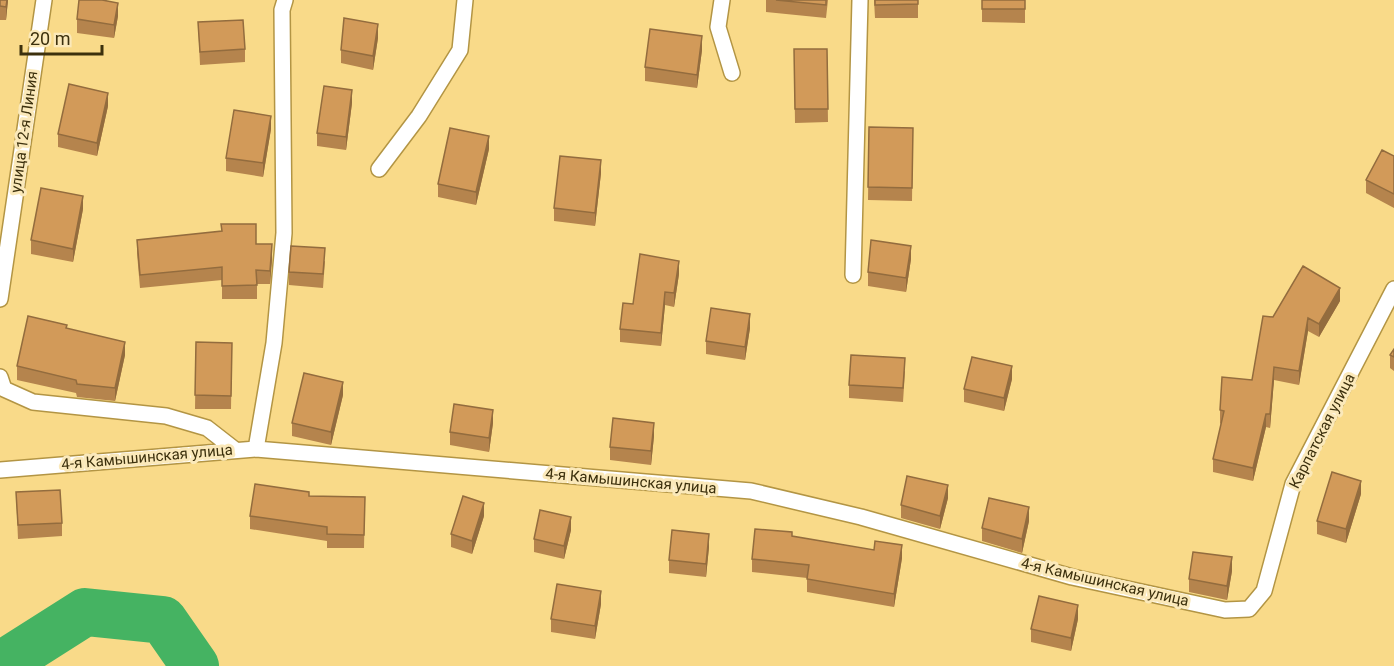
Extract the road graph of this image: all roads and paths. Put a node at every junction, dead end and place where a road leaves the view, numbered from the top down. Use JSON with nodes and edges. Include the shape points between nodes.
{"nodes":[{"id":1,"x":44,"y":0,"type":"edge"},
{"id":2,"x":285,"y":0,"type":"edge"},
{"id":3,"x":465,"y":0,"type":"edge"},
{"id":4,"x":722,"y":0,"type":"edge"},
{"id":5,"x":860,"y":0,"type":"edge"},
{"id":6,"x":732,"y":73,"type":"dead end"},
{"id":7,"x":379,"y":169,"type":"dead end"},
{"id":8,"x":853,"y":275,"type":"dead end"},
{"id":9,"x":1394,"y":289,"type":"edge"},
{"id":10,"x":0,"y":299,"type":"edge"},
{"id":11,"x":0,"y":377,"type":"edge"},
{"id":12,"x":256,"y":448,"type":"junction"},
{"id":13,"x":234,"y":450,"type":"junction"},
{"id":14,"x":0,"y":470,"type":"edge"},
{"id":15,"x":1249,"y":609,"type":"joint"}],
"edges":[{"from":1,"to":10,"type":"lane","name":"улица 12-я Линия"},
{"from":2,"to":12,"type":"lane","via":[[284,233],[274,343]]},
{"from":3,"to":7,"type":"lane","via":[[460,50],[419,116]]},
{"from":4,"to":6,"type":"lane","via":[[718,27]]},
{"from":5,"to":8,"type":"lane"},
{"from":9,"to":15,"type":"lane","name":"Карпатская улица","via":[[1293,484],[1264,591]]},
{"from":11,"to":13,"type":"lane","via":[[4,389],[33,402],[166,416],[207,428]]},
{"from":12,"to":13,"type":"lane","name":"4-я Камышинская улица"},
{"from":12,"to":15,"type":"lane","name":"4-я Камышинская улица","via":[[751,491],[861,517],[1072,577],[1225,610]]},
{"from":13,"to":14,"type":"lane","name":"4-я Камышинская улица"}]}
